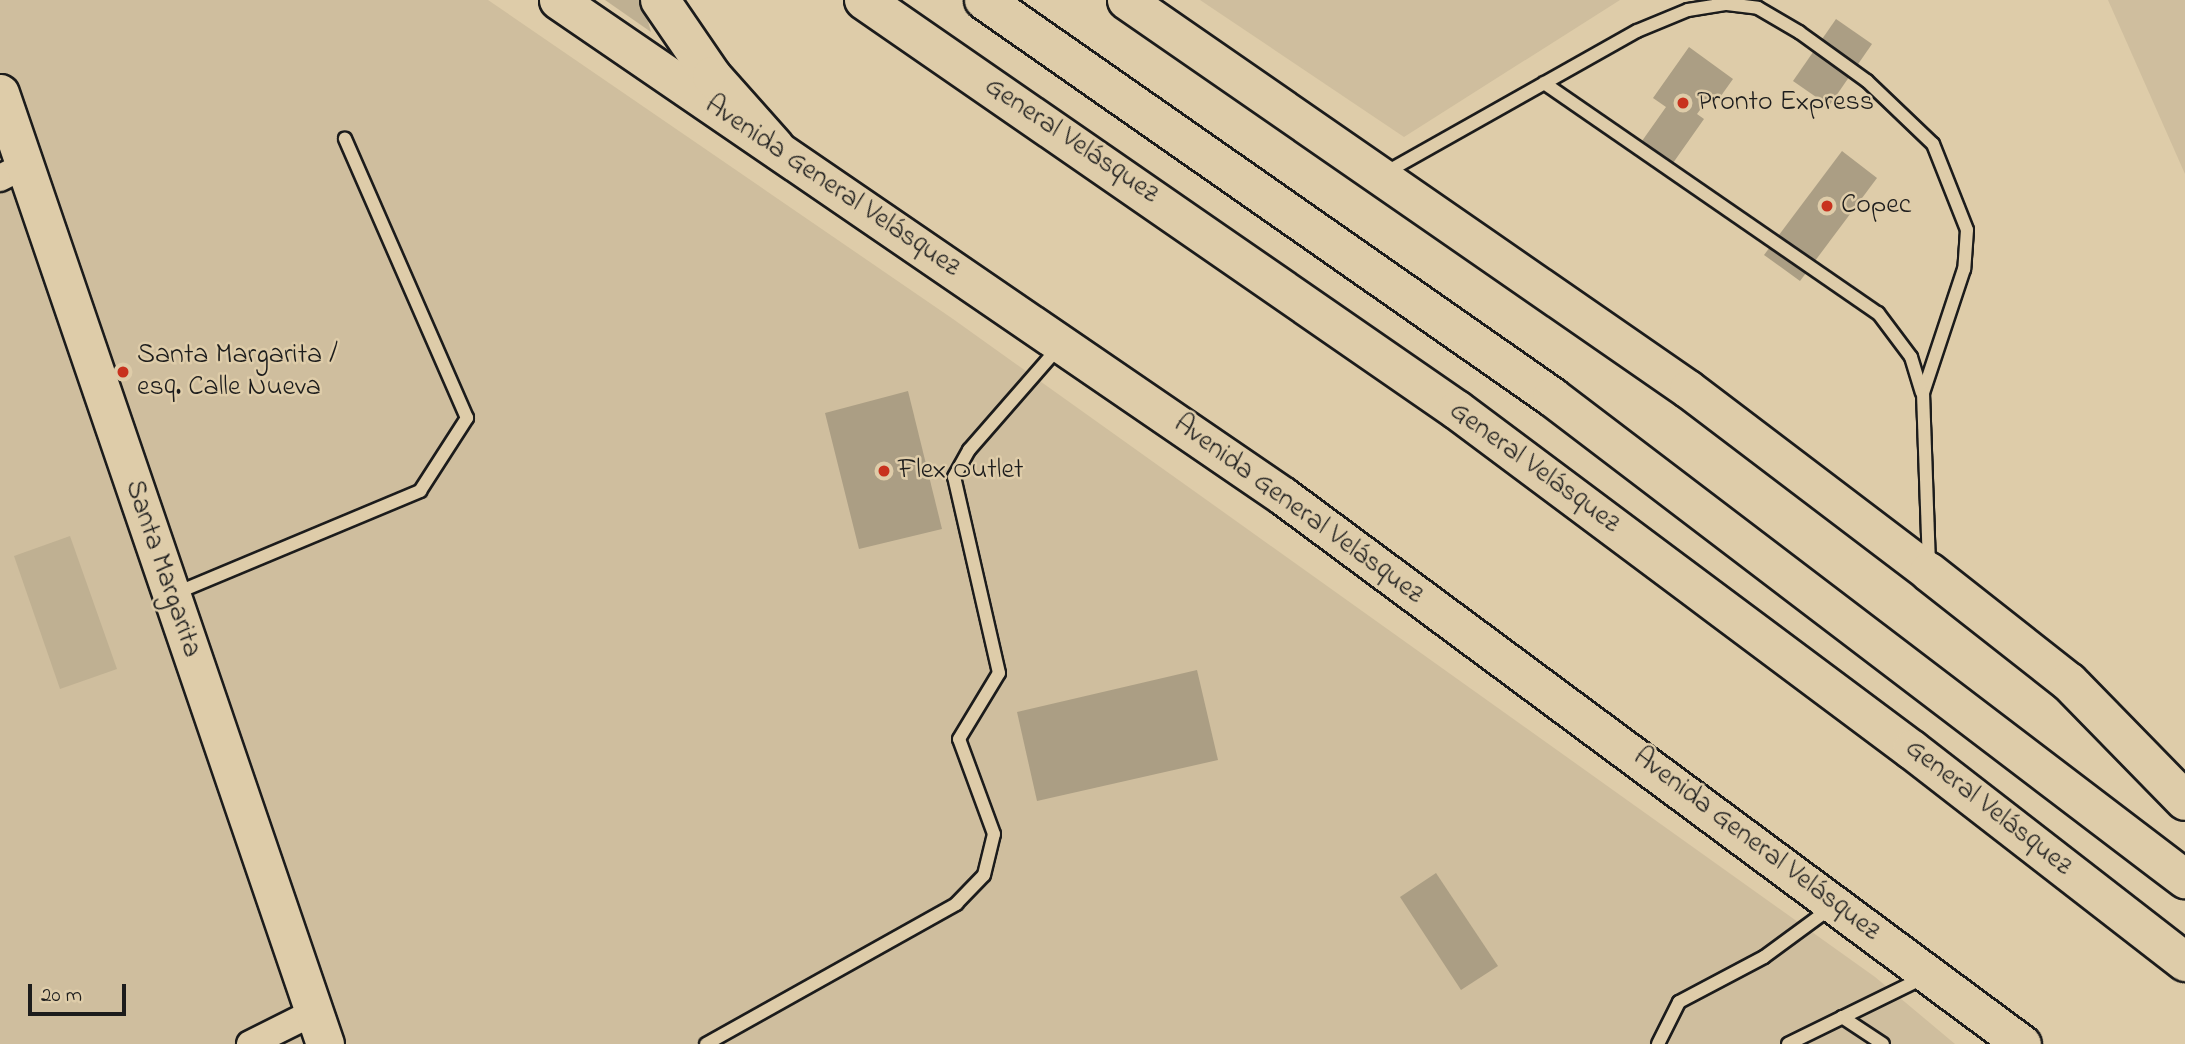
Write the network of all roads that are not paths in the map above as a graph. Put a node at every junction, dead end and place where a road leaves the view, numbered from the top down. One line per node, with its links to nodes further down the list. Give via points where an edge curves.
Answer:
1 (558, 0): 9 (street, Avenida General Velásquez)
2 (660, 0): 9 (highway, via 712,76)
3 (864, 0): 19 (highway, General Velásquez, via 1457,410 1912,750)
4 (984, 0): 17 (highway, via 1638,460)
5 (1126, 0): 11 (street)
6 (1544, 83): 11 (lane); 13 (lane, via 1878,313 1911,356); 13 (lane, via 1637,31 1688,10 1727,4 1758,8 1867,81 1933,144 1967,230 1964,268)
7 (0, 93): 10 (street, Santa Margarita)
8 (345, 139): 15 (lane, via 467,418 419,491)
9 (775, 148): 12 (street, Avenida General Velásquez)
10 (12, 172): 15 (street, Santa Margarita)
11 (1381, 176): 14 (street, via 1688,389)
12 (1061, 344): 18 (street, Avenida General Velásquez, via 1283,496); 24 (lane, via 969,450 954,477 999,673 959,739 994,834 984,875 956,904)
13 (1923, 393): 14 (lane)
14 (1929, 572): 16 (highway, via 2069,682)
15 (171, 595): 22 (street, Santa Margarita)
16 (2185, 801)
17 (2185, 879)
18 (1835, 904): 20 (street, Avenida General Velásquez); 25 (lane, via 1764,957 1679,1002)
19 (2185, 962)
20 (1930, 975): 21 (lane); 28 (street, Avenida General Velásquez)
21 (1842, 1017): 26 (lane); 27 (lane)
22 (319, 1028): 23 (street)
23 (250, 1044)
24 (706, 1044)
25 (1658, 1044)
26 (1788, 1044)
27 (1883, 1044)
28 (2022, 1044)

